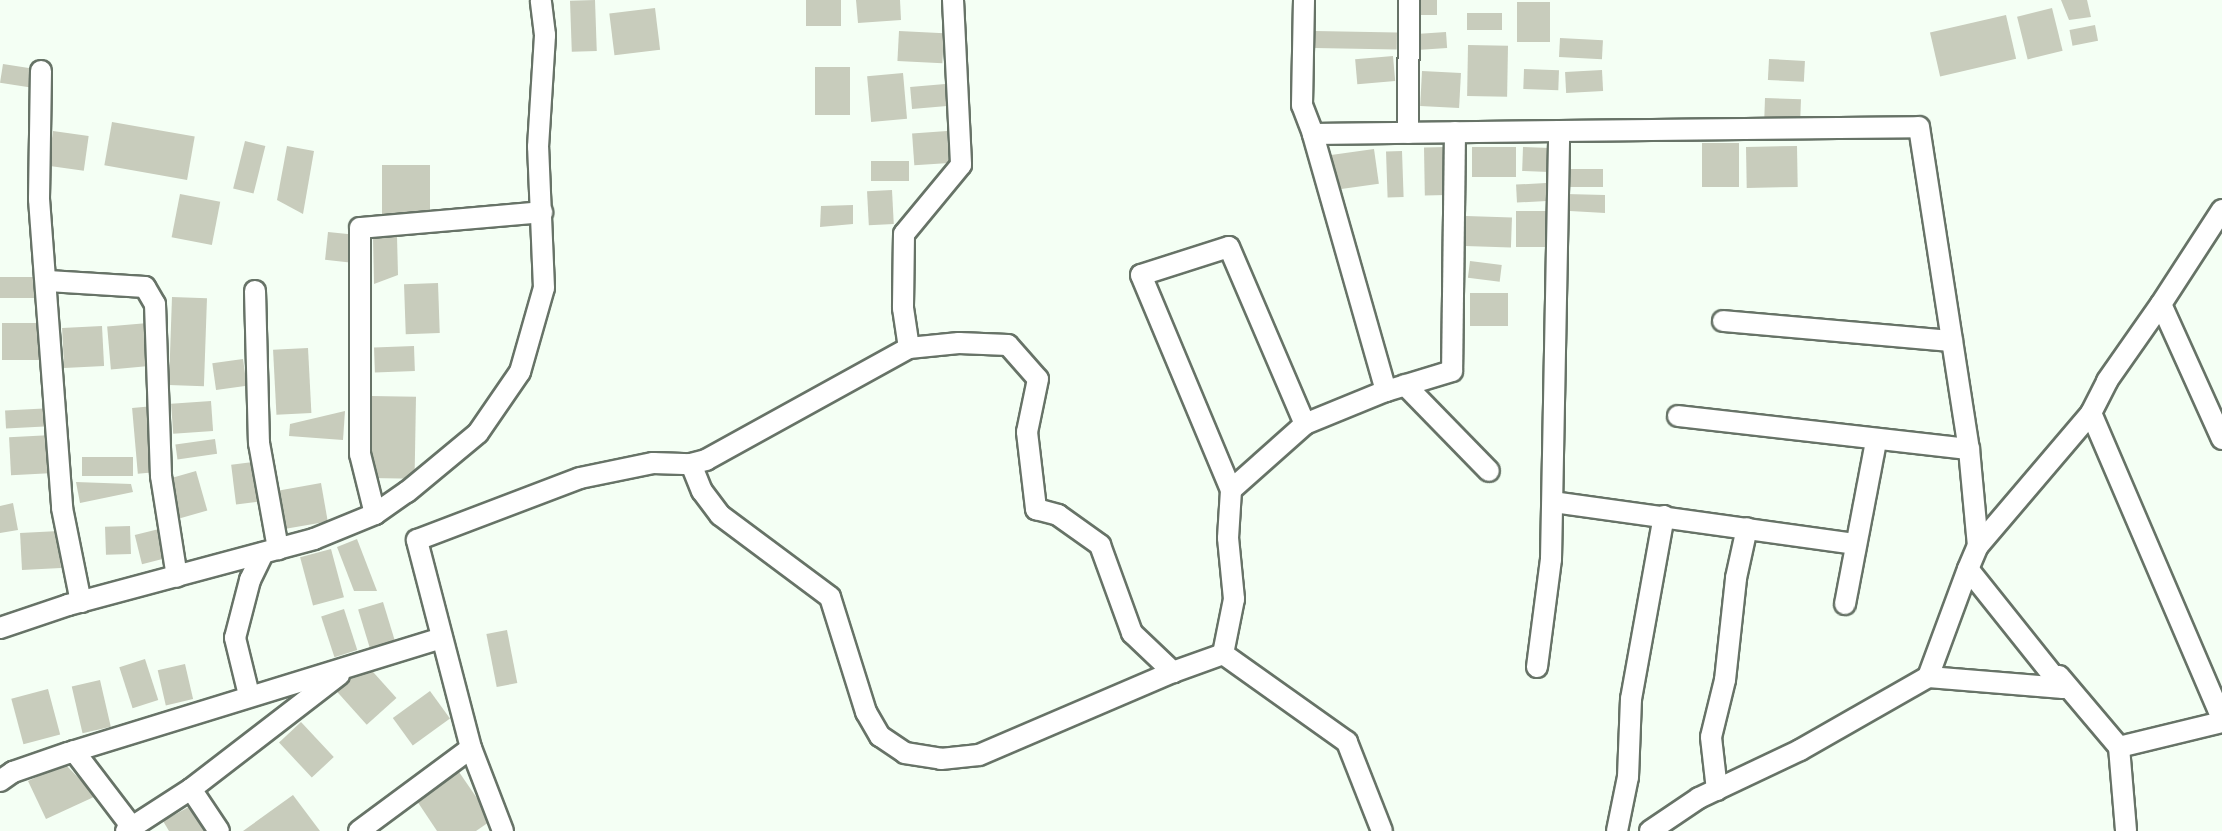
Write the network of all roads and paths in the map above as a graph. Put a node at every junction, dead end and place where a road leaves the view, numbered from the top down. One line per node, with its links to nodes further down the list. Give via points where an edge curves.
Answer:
1 (541, 0): 11 (street)
2 (953, 0): 17 (street, via 961,165 904,234 903,308)
3 (1304, 0): 9 (street, via 1302,105)
4 (1409, 0): 8 (street)
5 (41, 71): 12 (street, via 39,199)
6 (1559, 131): 7 (street); 16 (street, via 1919,127); 28 (street)
7 (1455, 132): 8 (street); 18 (street, via 1452,371)
8 (1408, 133): 9 (street)
9 (1313, 134): 18 (street)
10 (2222, 210): 14 (street)
11 (542, 212): 29 (street, via 544,288 520,372 478,433); 29 (street, via 360,228 360,454)
12 (48, 281): 36 (street, via 145,287 155,304 161,476); 37 (street, via 62,508)
13 (255, 291): 34 (street, via 259,443)
14 (2161, 304): 19 (street); 22 (street)
15 (1723, 321): 16 (street)
16 (1952, 341): 24 (street)
17 (909, 348): 25 (street); 44 (street, via 1008,345 1038,379 1027,432 1036,509 1058,515 1100,545 1132,633)
18 (1396, 388): 21 (street); 26 (street)
19 (2091, 413): 33 (street); 47 (street)
20 (1678, 416): 23 (street)
21 (1305, 424): 27 (street); 27 (street, via 1229,247 1141,275)
22 (2220, 428)
23 (1876, 441): 24 (street); 32 (street)
24 (1969, 449): 33 (street)
25 (691, 464): 40 (street, via 653,463 580,478 417,540); 44 (street, via 720,515 830,597 866,712 880,736 905,753 941,759 979,755)
26 (1489, 471)
27 (1231, 490): 41 (street, via 1228,538 1234,599)
28 (1553, 502): 30 (street); 43 (street)
29 (375, 514): 34 (street)
30 (1664, 516): 31 (street); 60 (street, via 1631,699 1628,777)
31 (1747, 528): 32 (street); 54 (street, via 1725,680 1711,737)
32 (1855, 544): 38 (street)
33 (1978, 546): 35 (street)
34 (271, 551): 36 (street); 46 (street, via 250,580 235,638)
35 (1968, 569): 45 (street); 45 (street, via 2063,688); 49 (street)
36 (177, 577): 37 (street)
37 (81, 602): 39 (street)
38 (1845, 604)
39 (0, 628)
40 (442, 638): 42 (street); 50 (street)
41 (1223, 654): 44 (street); 59 (street, via 1347,742)
42 (350, 667): 46 (street); 48 (street)
43 (1537, 667)
44 (1173, 672)
45 (1928, 677): 54 (street)
46 (256, 694): 48 (street); 51 (street)
47 (2222, 720): 49 (street)
48 (272, 727): 53 (street)
49 (2119, 747): 62 (street)
50 (471, 748): 57 (street); 58 (street)
51 (74, 751): 52 (street); 55 (street)
52 (0, 781)
53 (191, 789): 55 (street); 56 (street)
54 (1717, 790): 61 (street)
55 (129, 829)
56 (219, 831)
57 (359, 831)
58 (503, 831)
59 (1382, 831)
60 (1617, 831)
61 (1650, 831)
62 (2126, 831)

